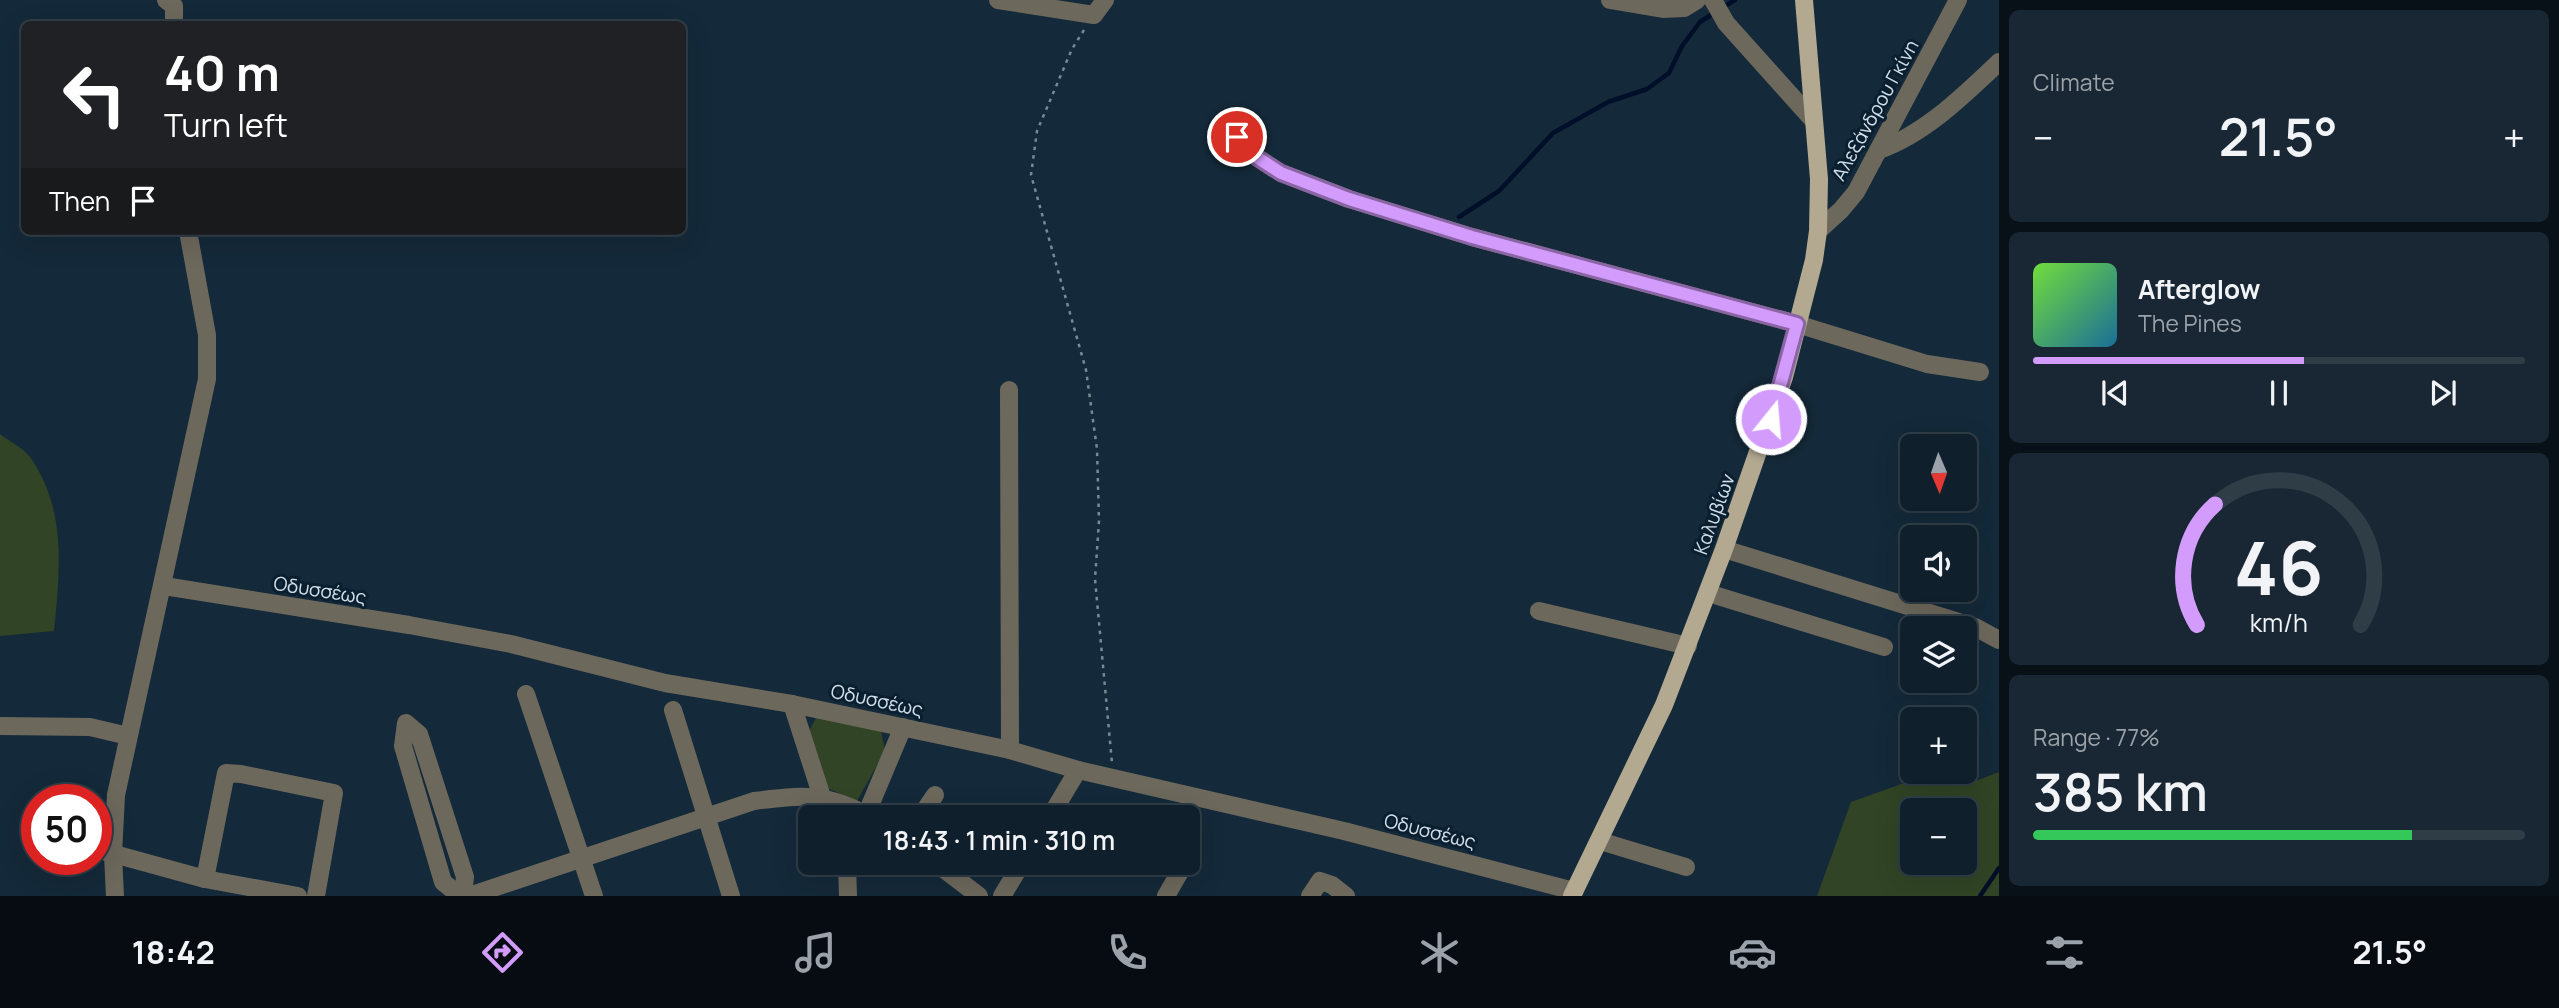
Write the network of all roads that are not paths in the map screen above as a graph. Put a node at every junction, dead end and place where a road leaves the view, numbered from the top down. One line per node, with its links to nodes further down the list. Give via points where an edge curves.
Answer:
1 (998, 0): 2 (street, via 1094,16)
2 (1105, 0)
3 (1610, 0): 6 (street, via 1663,9)
4 (1804, 0): 8 (main road, Καλυβίων)
5 (1958, 0): 10 (street, Αλεξάνδρου Γκίνη)
6 (1708, 1): 8 (street)
7 (1999, 62): 10 (street, via 1941,113 1900,143)
8 (1813, 120): 11 (main road, Καλυβίων)
9 (1231, 124): 13 (street, via 1244,149 1281,173 1349,199 1472,237)
10 (1879, 150): 11 (street, Αλεξάνδρου Γκίνη, via 1856,192)
11 (1818, 231): 13 (main road, Καλυβίων)
12 (189, 235): 17 (street, via 207,335 207,379)
13 (1797, 324): 14 (street, via 1927,363); 16 (main road, Καλυβίων, via 1771,419)
14 (1980, 372)
15 (1009, 390): 29 (street)
16 (1724, 549): 18 (main road, Καλυβίων); 20 (street, via 1975,627)
17 (164, 586): 24 (street, Οδυσσέως, via 511,644 665,683); 28 (street)
18 (1708, 593): 21 (main road, Καλυβίων); 22 (street)
19 (1539, 611): 21 (street)
20 (1999, 640)
21 (1688, 646): 39 (main road, Καλυβίων)
22 (1884, 646)
23 (526, 694): 41 (street)
24 (792, 704): 27 (street, Οδυσσέως); 32 (street)
25 (673, 710): 38 (street)
26 (0, 726): 28 (street, via 90,727)
27 (903, 727): 29 (street, Οδυσσέως); 34 (street)
28 (128, 736): 37 (street)
29 (1010, 750): 30 (street, Οδυσσέως)
30 (1078, 770): 36 (street); 49 (street, Οδυσσέως, via 1371,838)
31 (935, 795): 35 (street)
32 (822, 797): 33 (street); 38 (street, via 754,801)
33 (835, 805)
34 (872, 805)
35 (928, 805)
36 (1057, 805)
37 (112, 816)
38 (705, 817): 41 (street); 56 (street)
39 (1600, 841): 42 (street); 49 (main road, Καλυβίων)
40 (112, 854): 48 (street)
41 (582, 858): 54 (street); 55 (street)
42 (1686, 867)
43 (110, 875): 50 (street)
44 (847, 875): 57 (street)
45 (952, 875): 58 (street)
46 (1015, 875): 59 (street)
47 (1178, 875): 60 (street)
48 (205, 879): 51 (street); 52 (street, via 221,786 226,773 241,774 334,793)
49 (1573, 894)
50 (115, 896)
51 (298, 896)
52 (316, 896)
53 (462, 896): 53 (street, via 443,882 403,746 406,723 419,734 465,877)
54 (469, 896)
55 (594, 896)
56 (731, 896)
57 (848, 896)
58 (979, 896)
59 (1002, 896)
60 (1166, 896)
61 (1310, 896): 62 (street, via 1320,881)
62 (1346, 896)

